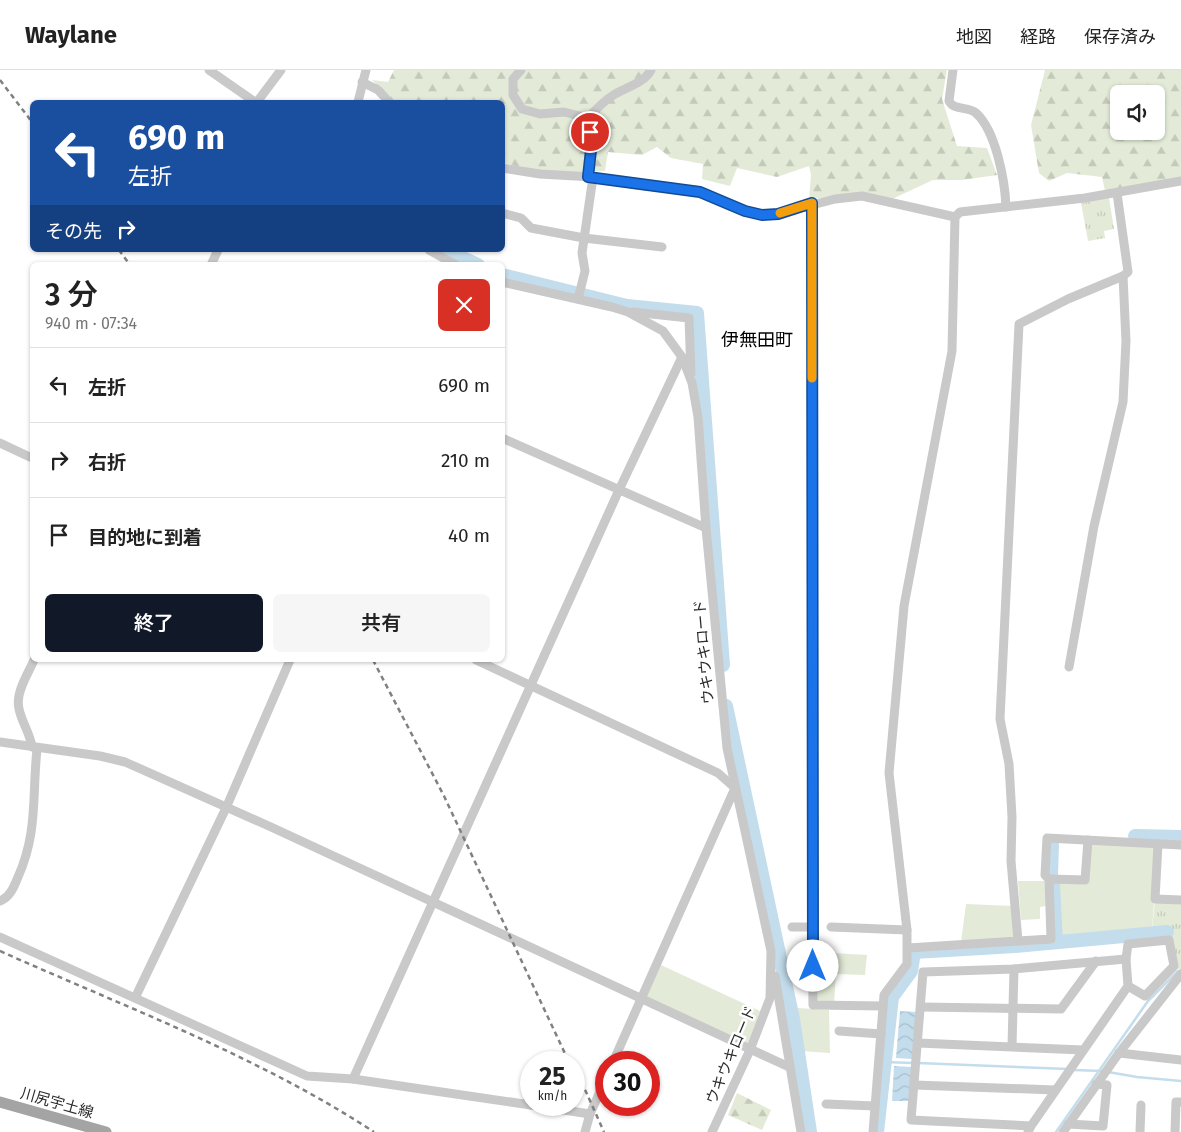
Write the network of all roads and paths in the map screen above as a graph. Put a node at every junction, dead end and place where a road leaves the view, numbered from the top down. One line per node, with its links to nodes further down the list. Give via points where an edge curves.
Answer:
1 (209, 70): 8 (street)
2 (281, 70): 9 (street)
3 (366, 70): 7 (street)
4 (521, 70): 12 (street, via 513,79 513,95 522,108 540,114 564,112)
5 (651, 70): 12 (street, via 633,85 614,94)
6 (953, 70): 18 (street, via 949,101 957,108 974,111 985,122 1005,184)
7 (362, 82): 10 (street); 11 (street, via 378,90)
8 (253, 100)
9 (258, 100)
10 (358, 100)
11 (387, 100)
12 (588, 118): 14 (street)
13 (505, 168): 14 (street)
14 (590, 177): 17 (street, via 700,192 762,215 778,214); 21 (street)
15 (1181, 181): 16 (street)
16 (1117, 193): 18 (street); 25 (street, via 1128,272)
17 (812, 203): 20 (street, via 862,196); 53 (street)
18 (1006, 207): 20 (street, via 960,212)
19 (505, 214): 21 (street, via 521,218 531,228)
20 (955, 217): 55 (street, via 952,352 904,606 889,766)
21 (584, 238): 22 (street); 27 (street, via 585,270)
22 (662, 247)
23 (433, 252): 24 (street)
24 (451, 262)
25 (1122, 276): 39 (street, via 1126,341 1123,402 1094,526); 57 (street, via 1068,298 1019,324 1000,719 1009,764 1011,861)
26 (505, 283): 27 (street, ウキウキロード)
27 (578, 299): 28 (street, ウキウキロード)
28 (628, 312): 29 (street, ウキウキロード, via 663,331); 30 (street, via 689,318)
29 (682, 356): 30 (street, ウキウキロード); 34 (street)
30 (692, 383): 35 (street, ウキウキロード, via 698,417)
31 (505, 439): 34 (street)
32 (0, 443): 33 (street)
33 (30, 457)
34 (619, 490): 35 (street); 40 (street)
35 (706, 528): 43 (street, ウキウキロード, via 726,748)
36 (33, 662): 42 (street, via 18,701)
37 (289, 662): 44 (street)
38 (480, 662): 40 (street)
39 (1069, 667)
40 (531, 685): 43 (street, via 718,773); 51 (street)
41 (0, 742): 42 (street)
42 (34, 748): 44 (street, via 125,762); 50 (street, via 31,841 14,887 6,899)
43 (735, 788): 59 (street, ウキウキロード); 66 (street)
44 (226, 808): 51 (street); 65 (street)
45 (1088, 840): 46 (street); 48 (street, via 1085,880); 48 (street, via 1047,838 1045,875)
46 (1158, 844): 47 (street); 49 (street, via 1155,899)
47 (1181, 845)
48 (1049, 879): 57 (street, via 1051,939)
49 (1181, 900)
50 (0, 901)
51 (432, 903): 66 (street); 80 (street)
52 (792, 927): 53 (street)
53 (812, 927): 67 (street, via 813,1005)
54 (831, 927): 55 (street)
55 (907, 930): 58 (street)
56 (0, 937): 65 (street)
57 (1018, 941): 58 (street)
58 (908, 948): 67 (street, via 908,964 884,995)
59 (771, 951): 74 (street, ウキウキロード, via 770,998); 79 (street)
60 (1126, 959): 61 (street); 64 (street); 64 (street, via 1128,944 1169,940 1174,966 1145,996)
61 (1096, 961): 62 (street); 69 (street, via 1061,1009)
62 (1014, 969): 68 (street, via 923,972); 69 (street)
63 (1181, 974): 77 (street)
64 (1128, 986): 75 (street)
65 (135, 998): 80 (street, via 307,1076)
66 (643, 998): 74 (street); 76 (street)
67 (883, 1006): 71 (street)
68 (922, 1007): 69 (street); 72 (street)
69 (1012, 1008): 73 (street)
70 (839, 1032): 71 (street)
71 (881, 1034): 89 (street)
72 (918, 1043): 73 (street); 82 (street)
73 (1012, 1046): 75 (street)
74 (750, 1050): 79 (street); 99 (street, ウキウキロード)
75 (1083, 1050): 83 (street)
76 (618, 1051)
77 (1119, 1053): 78 (street); 81 (street)
78 (1181, 1060)
79 (789, 1067): 100 (street)
80 (353, 1079): 86 (street)
81 (1096, 1084): 93 (street); 93 (street, via 1107,1085 1103,1126)
82 (914, 1085): 83 (street); 94 (street, via 911,1120)
83 (1055, 1090): 96 (street)
84 (0, 1102): 97 (main road, 川尻宇土線)
85 (1181, 1102): 104 (street, via 1176,1102)
86 (520, 1103)
87 (595, 1103): 92 (street)
88 (826, 1104): 89 (street)
89 (875, 1106): 101 (street)
90 (1141, 1106): 103 (street)
91 (585, 1113): 92 (street)
92 (590, 1114): 98 (street)
93 (1068, 1124): 102 (street)
94 (971, 1128): 95 (street)
95 (1015, 1129): 96 (street)
96 (1030, 1129)
97 (106, 1132)
98 (585, 1132)
99 (712, 1132)
100 (801, 1132)
101 (873, 1132)
102 (1062, 1132)
103 (1140, 1132)
104 (1175, 1132)

